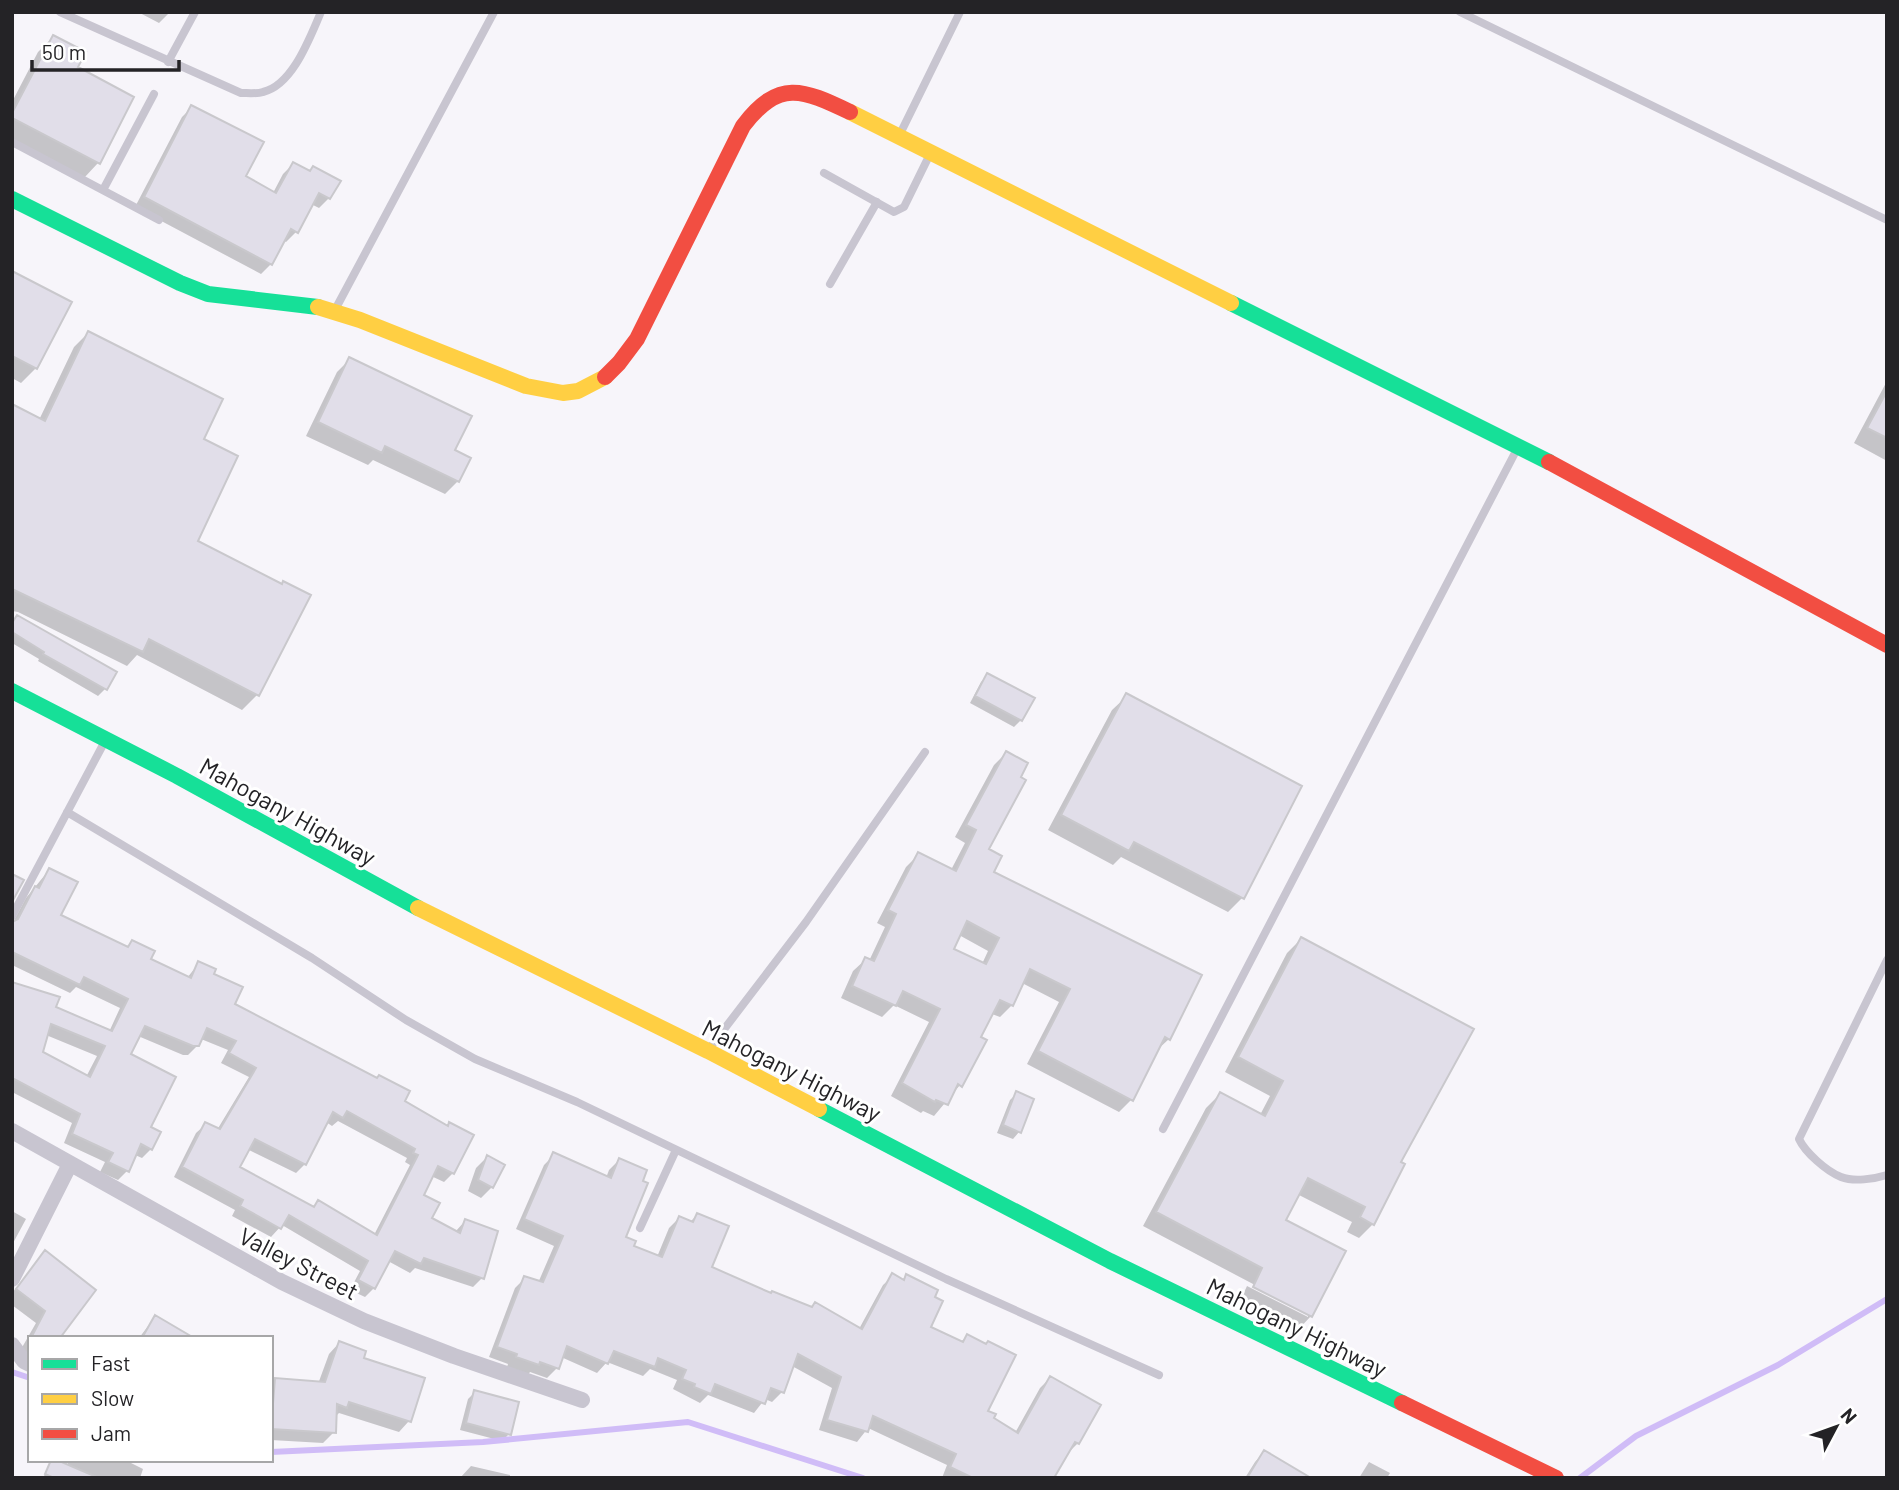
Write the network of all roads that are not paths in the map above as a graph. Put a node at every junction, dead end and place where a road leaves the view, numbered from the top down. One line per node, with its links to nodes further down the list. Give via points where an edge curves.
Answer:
1 (61, 12): 7 (lane)
2 (195, 12): 7 (lane)
3 (321, 12): 7 (lane, via 302,55 282,80 265,92 241,93)
4 (494, 12): 19 (lane)
5 (960, 12): 9 (lane)
6 (1460, 12): 17 (lane)
7 (168, 62)
8 (154, 94): 13 (lane)
9 (899, 137): 11 (street); 19 (street, via 801,92 772,95 757,106 637,339 620,365 599,382 576,391 521,386)
10 (12, 142): 13 (lane)
11 (931, 153): 15 (lane, via 904,207 894,212); 20 (street)
12 (824, 173): 15 (lane)
13 (103, 190): 16 (lane)
14 (12, 198): 19 (street, via 208,294)
15 (877, 202): 18 (lane)
16 (159, 220)
17 (1887, 220)
18 (830, 285)
19 (335, 311)
20 (1518, 446): 21 (street); 29 (lane)
21 (1887, 645)
22 (12, 691): 23 (street, Mahogany Highway)
23 (106, 738): 25 (lane); 28 (street, Mahogany Highway, via 440,920)
24 (925, 752): 28 (lane, via 806,922)
25 (67, 812): 26 (lane); 31 (lane, via 464,1053)
26 (12, 916)
27 (1887, 960): 33 (lane, via 1799,1139 1804,1151 1841,1177)
28 (708, 1051): 40 (street, Mahogany Highway, via 1110,1261)
29 (1163, 1129)
30 (12, 1131): 32 (street, Valley Street)
31 (676, 1150): 34 (lane); 38 (lane)
32 (70, 1164): 35 (street); 39 (street, Valley Street, via 282,1282 364,1321)
33 (1887, 1175)
34 (640, 1228)
35 (12, 1279)
36 (12, 1345): 37 (street)
37 (28, 1363)
38 (1159, 1375)
39 (582, 1400)
40 (1556, 1478)

